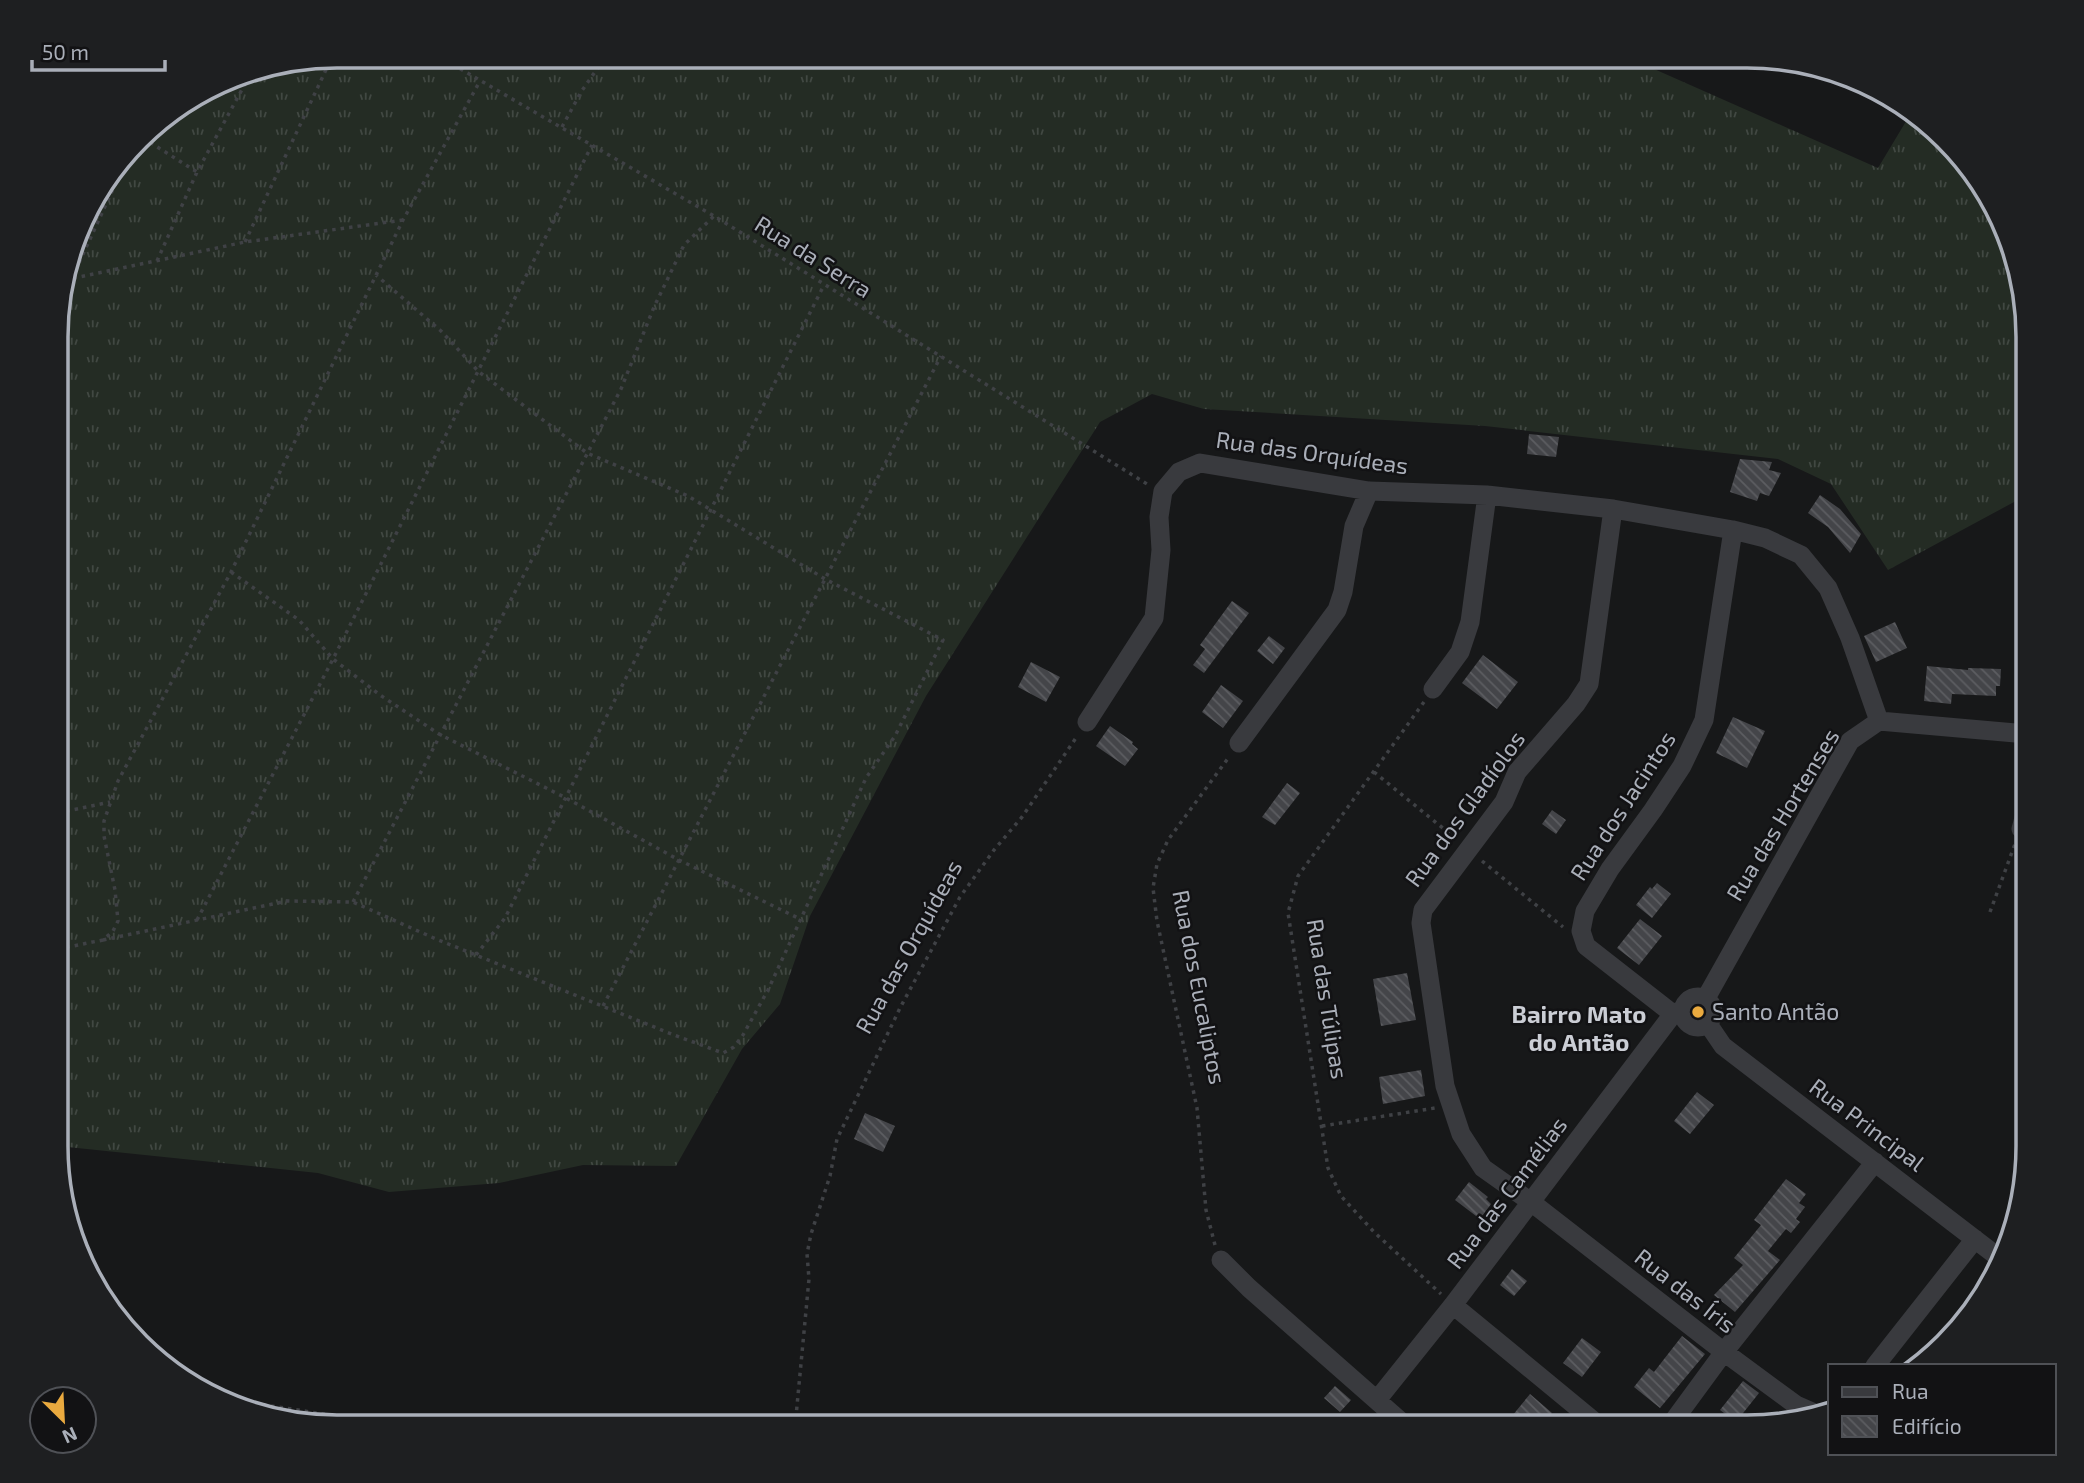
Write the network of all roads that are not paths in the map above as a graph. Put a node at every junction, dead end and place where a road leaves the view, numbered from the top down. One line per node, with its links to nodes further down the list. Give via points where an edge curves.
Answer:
1 (1369, 491): 2 (street, Rua das Orquídeas); 7 (street, Rua das Orquídeas, via 1200,463 1179,472 1163,491 1154,618); 9 (street, via 1354,526 1336,610)
2 (1487, 495): 3 (street, Rua das Orquídeas); 5 (street, via 1470,622 1460,652)
3 (1613, 509): 4 (street, Rua das Orquídeas); 14 (street, Rua dos Gladíolos, via 1589,684 1517,772 1504,802 1423,910 1421,923 1445,1086 1461,1134 1483,1168)
4 (1733, 530): 6 (street, Rua das Orquídeas, via 1765,538 1801,555 1828,588); 11 (street, Rua dos Jacintos, via 1703,720 1682,766 1585,911 1581,931 1586,946)
5 (1433, 689)
6 (1879, 721): 8 (street); 10 (street, Rua das Hortenses, via 1850,741)
7 (1087, 722)
8 (2016, 733)
9 (1238, 743)
10 (1706, 998): 11 (street, via 1696,996); 12 (street, via 1713,1005 1714,1016)
11 (1678, 1012): 12 (street, via 1690,1026); 14 (street, Rua das Camélias)
12 (1708, 1024): 13 (street, Rua Principal, via 1723,1046)
13 (1875, 1162): 15 (street, Rua Principal); 19 (street)
14 (1531, 1202): 18 (street, Rua das Camélias); 19 (street, Rua das Íris)
15 (1975, 1239): 16 (street, Rua Principal); 20 (street)
16 (1993, 1253)
17 (1221, 1260): 21 (street)
18 (1453, 1305): 21 (street, Rua das Camélias); 24 (street)
19 (1724, 1352): 22 (street, Rua das Íris); 25 (street)
20 (1877, 1364)
21 (1377, 1400): 23 (street)
22 (1804, 1409)
23 (1394, 1415)
24 (1586, 1415)
25 (1678, 1415)

